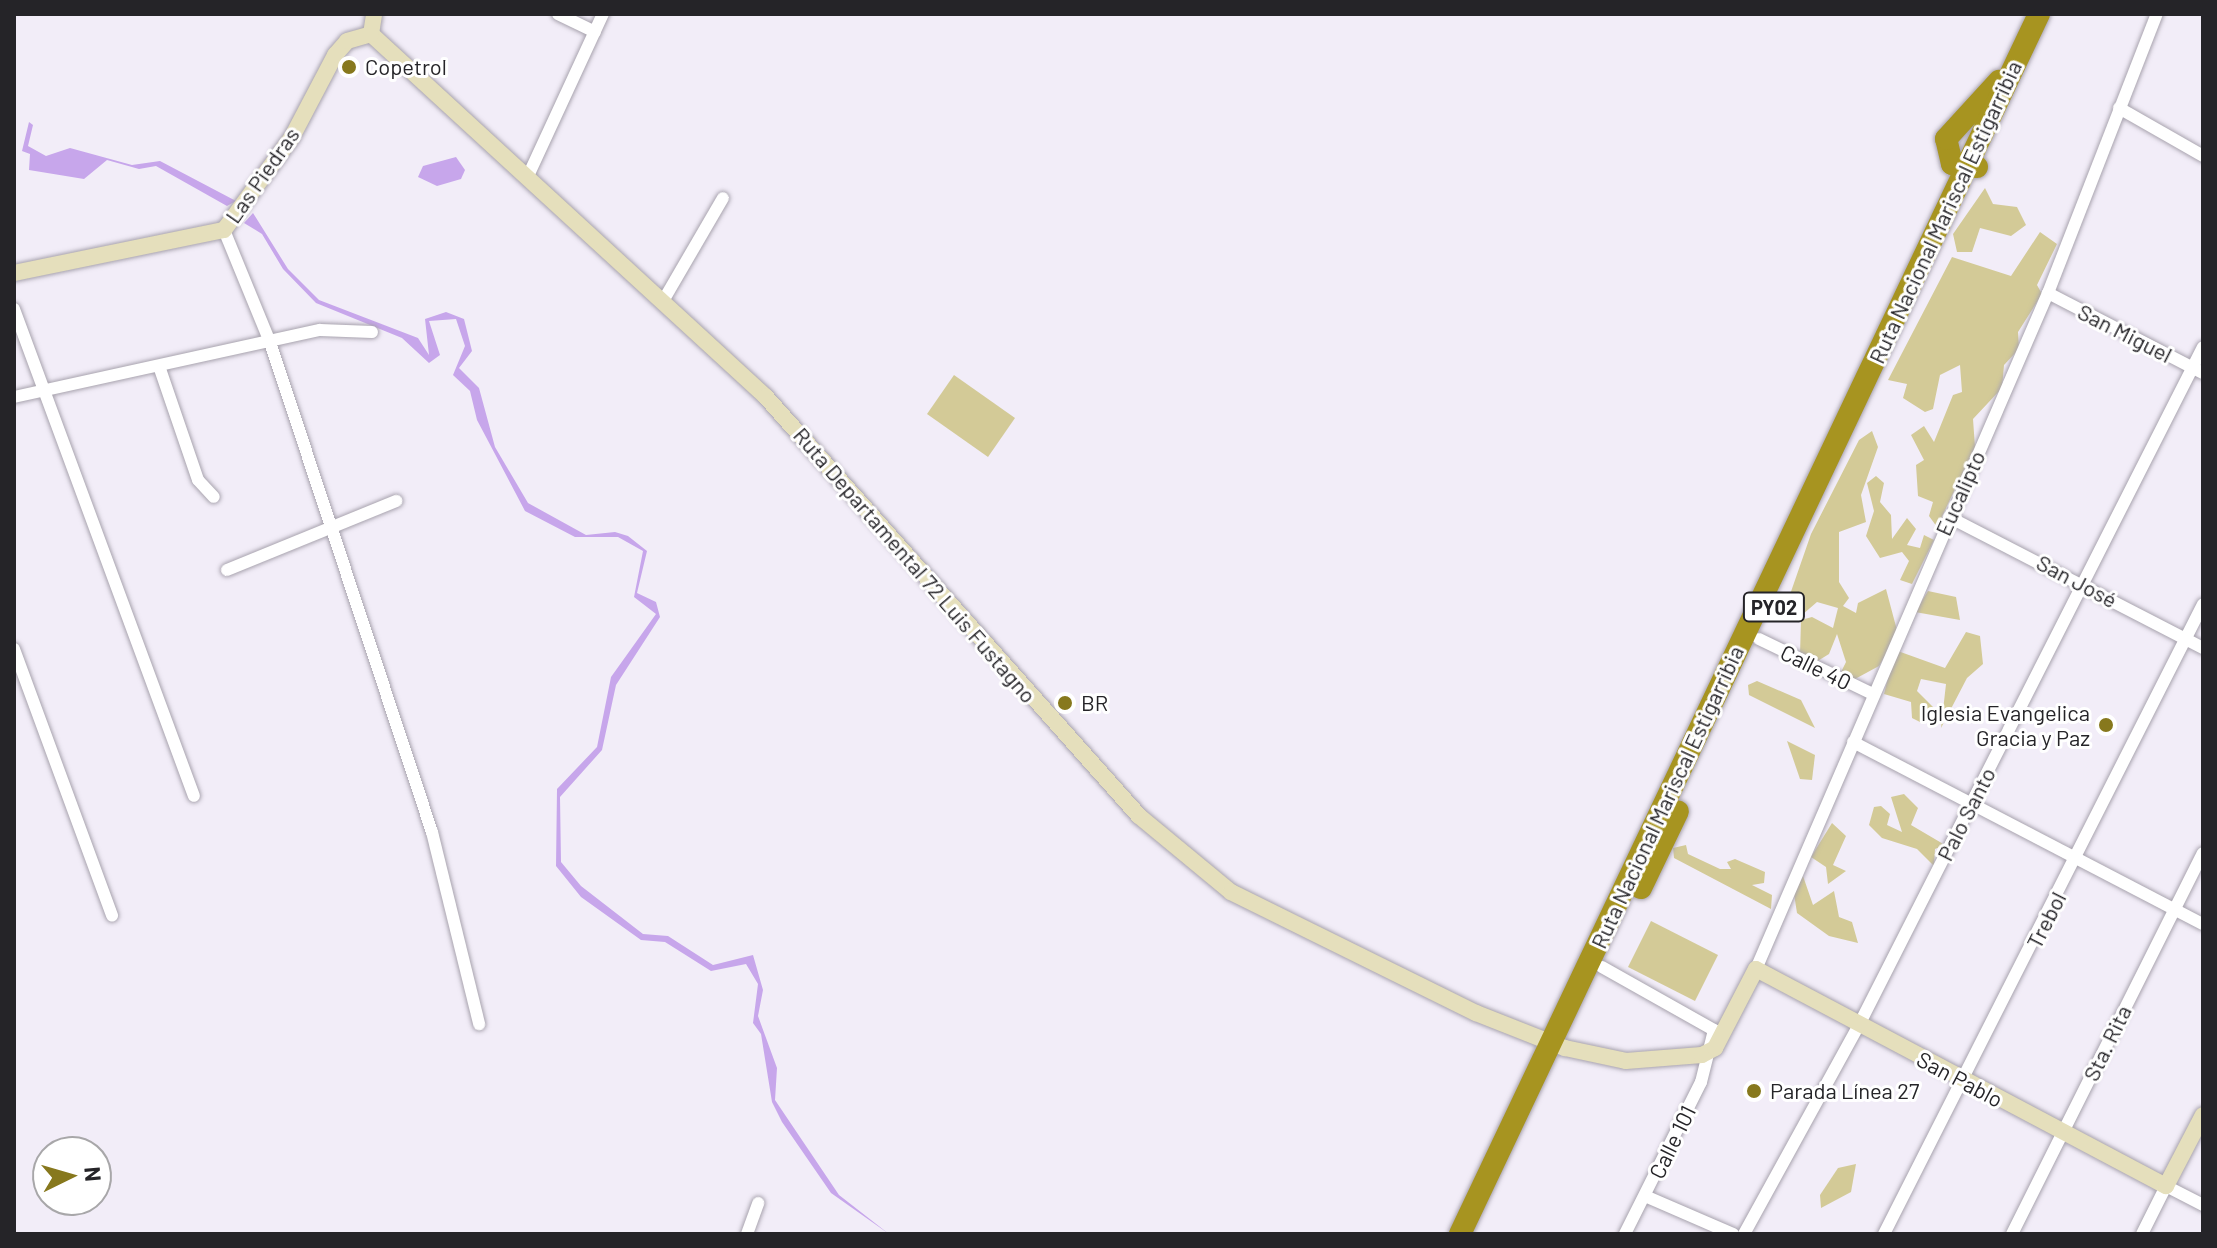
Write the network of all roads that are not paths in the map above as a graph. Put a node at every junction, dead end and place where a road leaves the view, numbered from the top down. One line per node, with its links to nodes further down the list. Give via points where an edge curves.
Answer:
1 (374, 14): 8 (main road)
2 (558, 14): 7 (street)
3 (603, 14): 7 (street)
4 (2038, 14): 11 (highway, Ruta Nacional Mariscal Estigarribia / PY02); 11 (highway, via 1993,90 1946,139 1946,157)
5 (2054, 14): 11 (highway, Ruta Nacional Mariscal Estigarribia / PY02)
6 (2157, 14): 9 (street, Eucalipto)
7 (595, 32): 12 (street)
8 (371, 34): 12 (main road, Ruta Departamental 72 Luis Fustagno); 14 (main road, Las Piedras, via 347,41 335,55)
9 (2119, 108): 10 (street); 16 (street, Eucalipto)
10 (2203, 156)
11 (1974, 167): 34 (highway, Ruta Nacional Mariscal Estigarribia / PY02); 50 (highway, Ruta Nacional Mariscal Estigarribia / PY02)
12 (528, 176): 17 (main road, Ruta Departamental 72 Luis Fustagno)
13 (723, 198): 17 (street)
14 (229, 225): 15 (main road, Las Piedras); 20 (street)
15 (14, 273)
16 (2048, 293): 23 (street, San Miguel); 28 (street, Eucalipto)
17 (663, 301): 50 (main road, Ruta Departamental 72 Luis Fustagno, via 766,397 1139,816 1199,869 1328,944)
18 (14, 309): 24 (street)
19 (372, 332): 20 (street, via 320,330)
20 (270, 342): 22 (street); 29 (street)
21 (2203, 347): 23 (street, Palo Santo)
22 (159, 366): 24 (street); 26 (street, via 198,480)
23 (2198, 370): 31 (street, Palo Santo)
24 (41, 392): 25 (street); 39 (street)
25 (14, 397)
26 (214, 497)
27 (396, 501): 29 (street)
28 (1949, 517): 31 (street, San José); 37 (street, Eucalipto)
29 (330, 525): 30 (street); 48 (street, via 432,832)
30 (227, 570)
31 (2082, 581): 33 (street, San José); 40 (street, Palo Santo)
32 (2203, 604): 33 (street, Trebol)
33 (2185, 638): 35 (street, San José); 42 (street, Trebol)
34 (1759, 639): 37 (street, Calle 40); 46 (highway, Ruta Nacional Mariscal Estigarribia / PY02)
35 (2203, 648)
36 (14, 649): 44 (street)
37 (1873, 694): 38 (street, Eucalipto)
38 (1853, 742): 40 (street); 47 (street, Eucalipto)
39 (194, 796)
40 (1971, 804): 42 (street); 49 (street, Palo Santo)
41 (2203, 853): 43 (street, Sta. Rita)
42 (2076, 861): 43 (street); 52 (street, Trebol)
43 (2173, 909): 45 (street); 54 (street, Sta. Rita)
44 (112, 916)
45 (2203, 924)
46 (1602, 967): 50 (highway, Ruta Nacional Mariscal Estigarribia / PY02); 51 (street, via 1709,1023)
47 (1756, 969): 49 (main road, San Pablo); 51 (main road)
48 (479, 1024)
49 (1859, 1025): 52 (main road, San Pablo); 64 (street, Palo Santo)
50 (1558, 1046): 51 (main road, Ruta Departamental 72 Luis Fustagno, via 1626,1061 1691,1058); 60 (highway, Ruta Nacional Mariscal Estigarribia / PY02); 61 (highway, Ruta Nacional Mariscal Estigarribia / PY02)
51 (1715, 1048): 56 (street, Calle 101)
52 (1962, 1081): 54 (main road, San Pablo); 65 (street, Trebol)
53 (2203, 1115): 55 (main road)
54 (2063, 1135): 55 (main road, San Pablo); 66 (street, Sta. Rita)
55 (2166, 1186): 58 (street); 67 (street)
56 (1645, 1196): 62 (street, Calle 101); 63 (street)
57 (758, 1203): 59 (street)
58 (2203, 1205)
59 (747, 1234)
60 (1460, 1234)
61 (1476, 1234)
62 (1625, 1234)
63 (1733, 1234)
64 (1744, 1234)
65 (1884, 1234)
66 (2012, 1234)
67 (2142, 1234)

